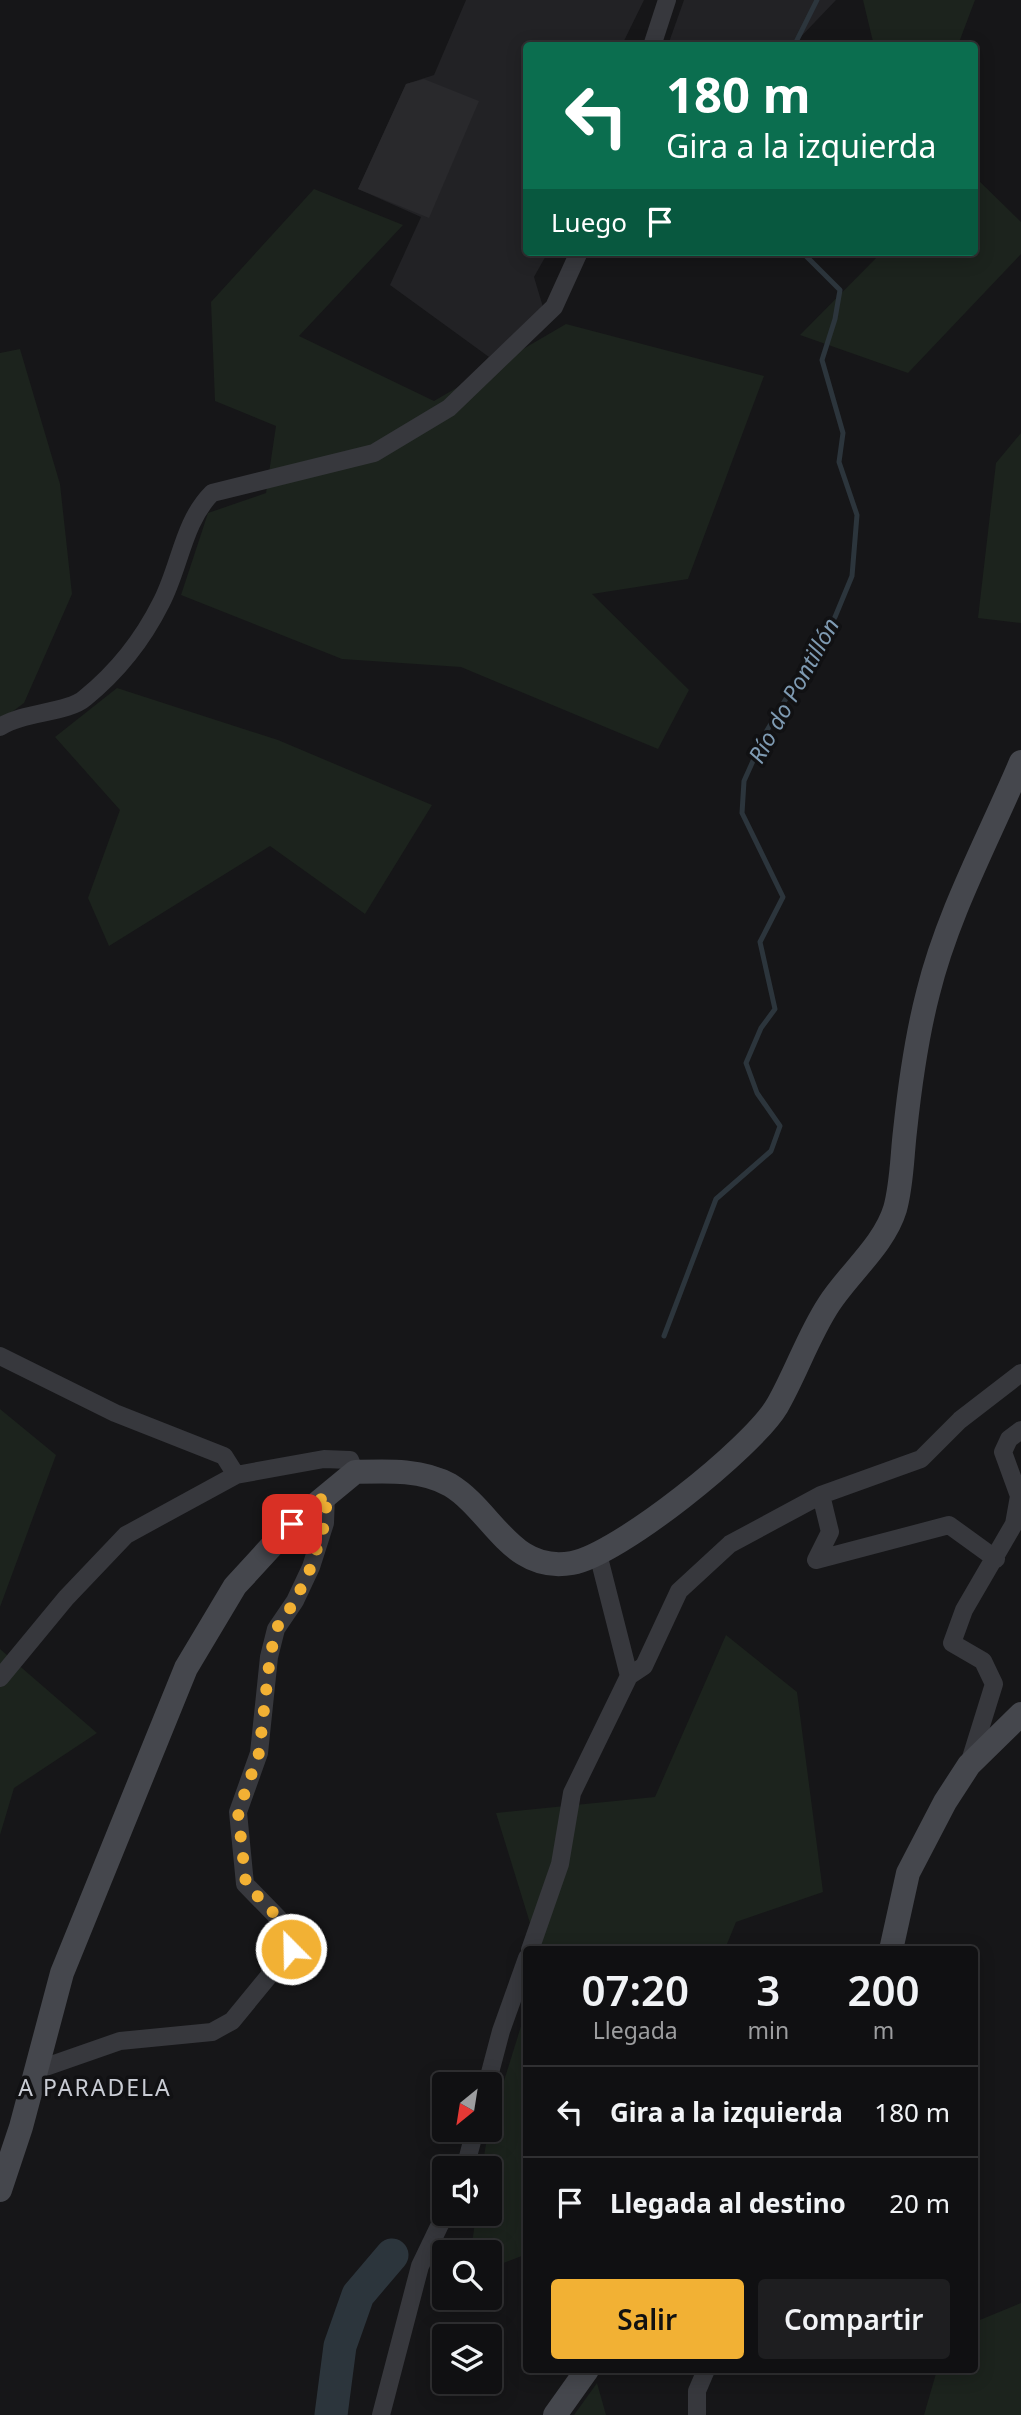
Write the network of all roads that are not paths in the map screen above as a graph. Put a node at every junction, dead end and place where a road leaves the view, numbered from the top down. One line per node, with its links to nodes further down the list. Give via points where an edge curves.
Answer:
1 (667, 0): 2 (street)
2 (653, 42)
3 (577, 256): 4 (street, via 554,307 449,408 374,453 212,493 198,507 162,603 126,660 82,701)
4 (0, 727)
5 (1021, 762): 13 (street, via 951,919 928,990 914,1056 894,1211 878,1240 830,1302 776,1407 754,1438 690,1492)
6 (0, 1356): 10 (street, via 115,1413 224,1456)
7 (1021, 1373): 12 (street, via 960,1420 921,1459)
8 (1021, 1430): 14 (street, via 1009,1439 1003,1452 1019,1496 1014,1524)
9 (355, 1472): 10 (street, via 350,1460 324,1459); 11 (street); 13 (street, via 413,1473 449,1484 475,1504 519,1554 541,1563 571,1563)
10 (236, 1475): 16 (street, via 126,1535)
11 (327, 1494): 22 (street, via 292,1524 235,1586 186,1668 62,1973); 22 (street, via 325,1523 311,1567 276,1629 259,1753 238,1812 246,1884 287,1927 291,1949 232,2021 212,2032 120,2041)
12 (821, 1495): 14 (street, via 830,1532 816,1560 949,1525); 15 (street, via 730,1544 679,1591 645,1665)
13 (598, 1553): 15 (street)
14 (996, 1559): 18 (street, via 964,1610 953,1643 983,1661 994,1684)
15 (629, 1676): 19 (street, via 572,1793 560,1864)
16 (0, 1678)
17 (1021, 1714): 18 (street)
18 (969, 1765): 20 (street, via 908,1873)
19 (531, 1946)
20 (892, 1946)
21 (523, 1969): 23 (street)
22 (34, 2070): 24 (street)
23 (490, 2072)
24 (0, 2190)
25 (438, 2226): 28 (street, via 420,2266)
26 (585, 2373): 29 (street)
27 (705, 2373): 30 (street, via 697,2391)
28 (382, 2415)
29 (555, 2415)
30 (697, 2415)

